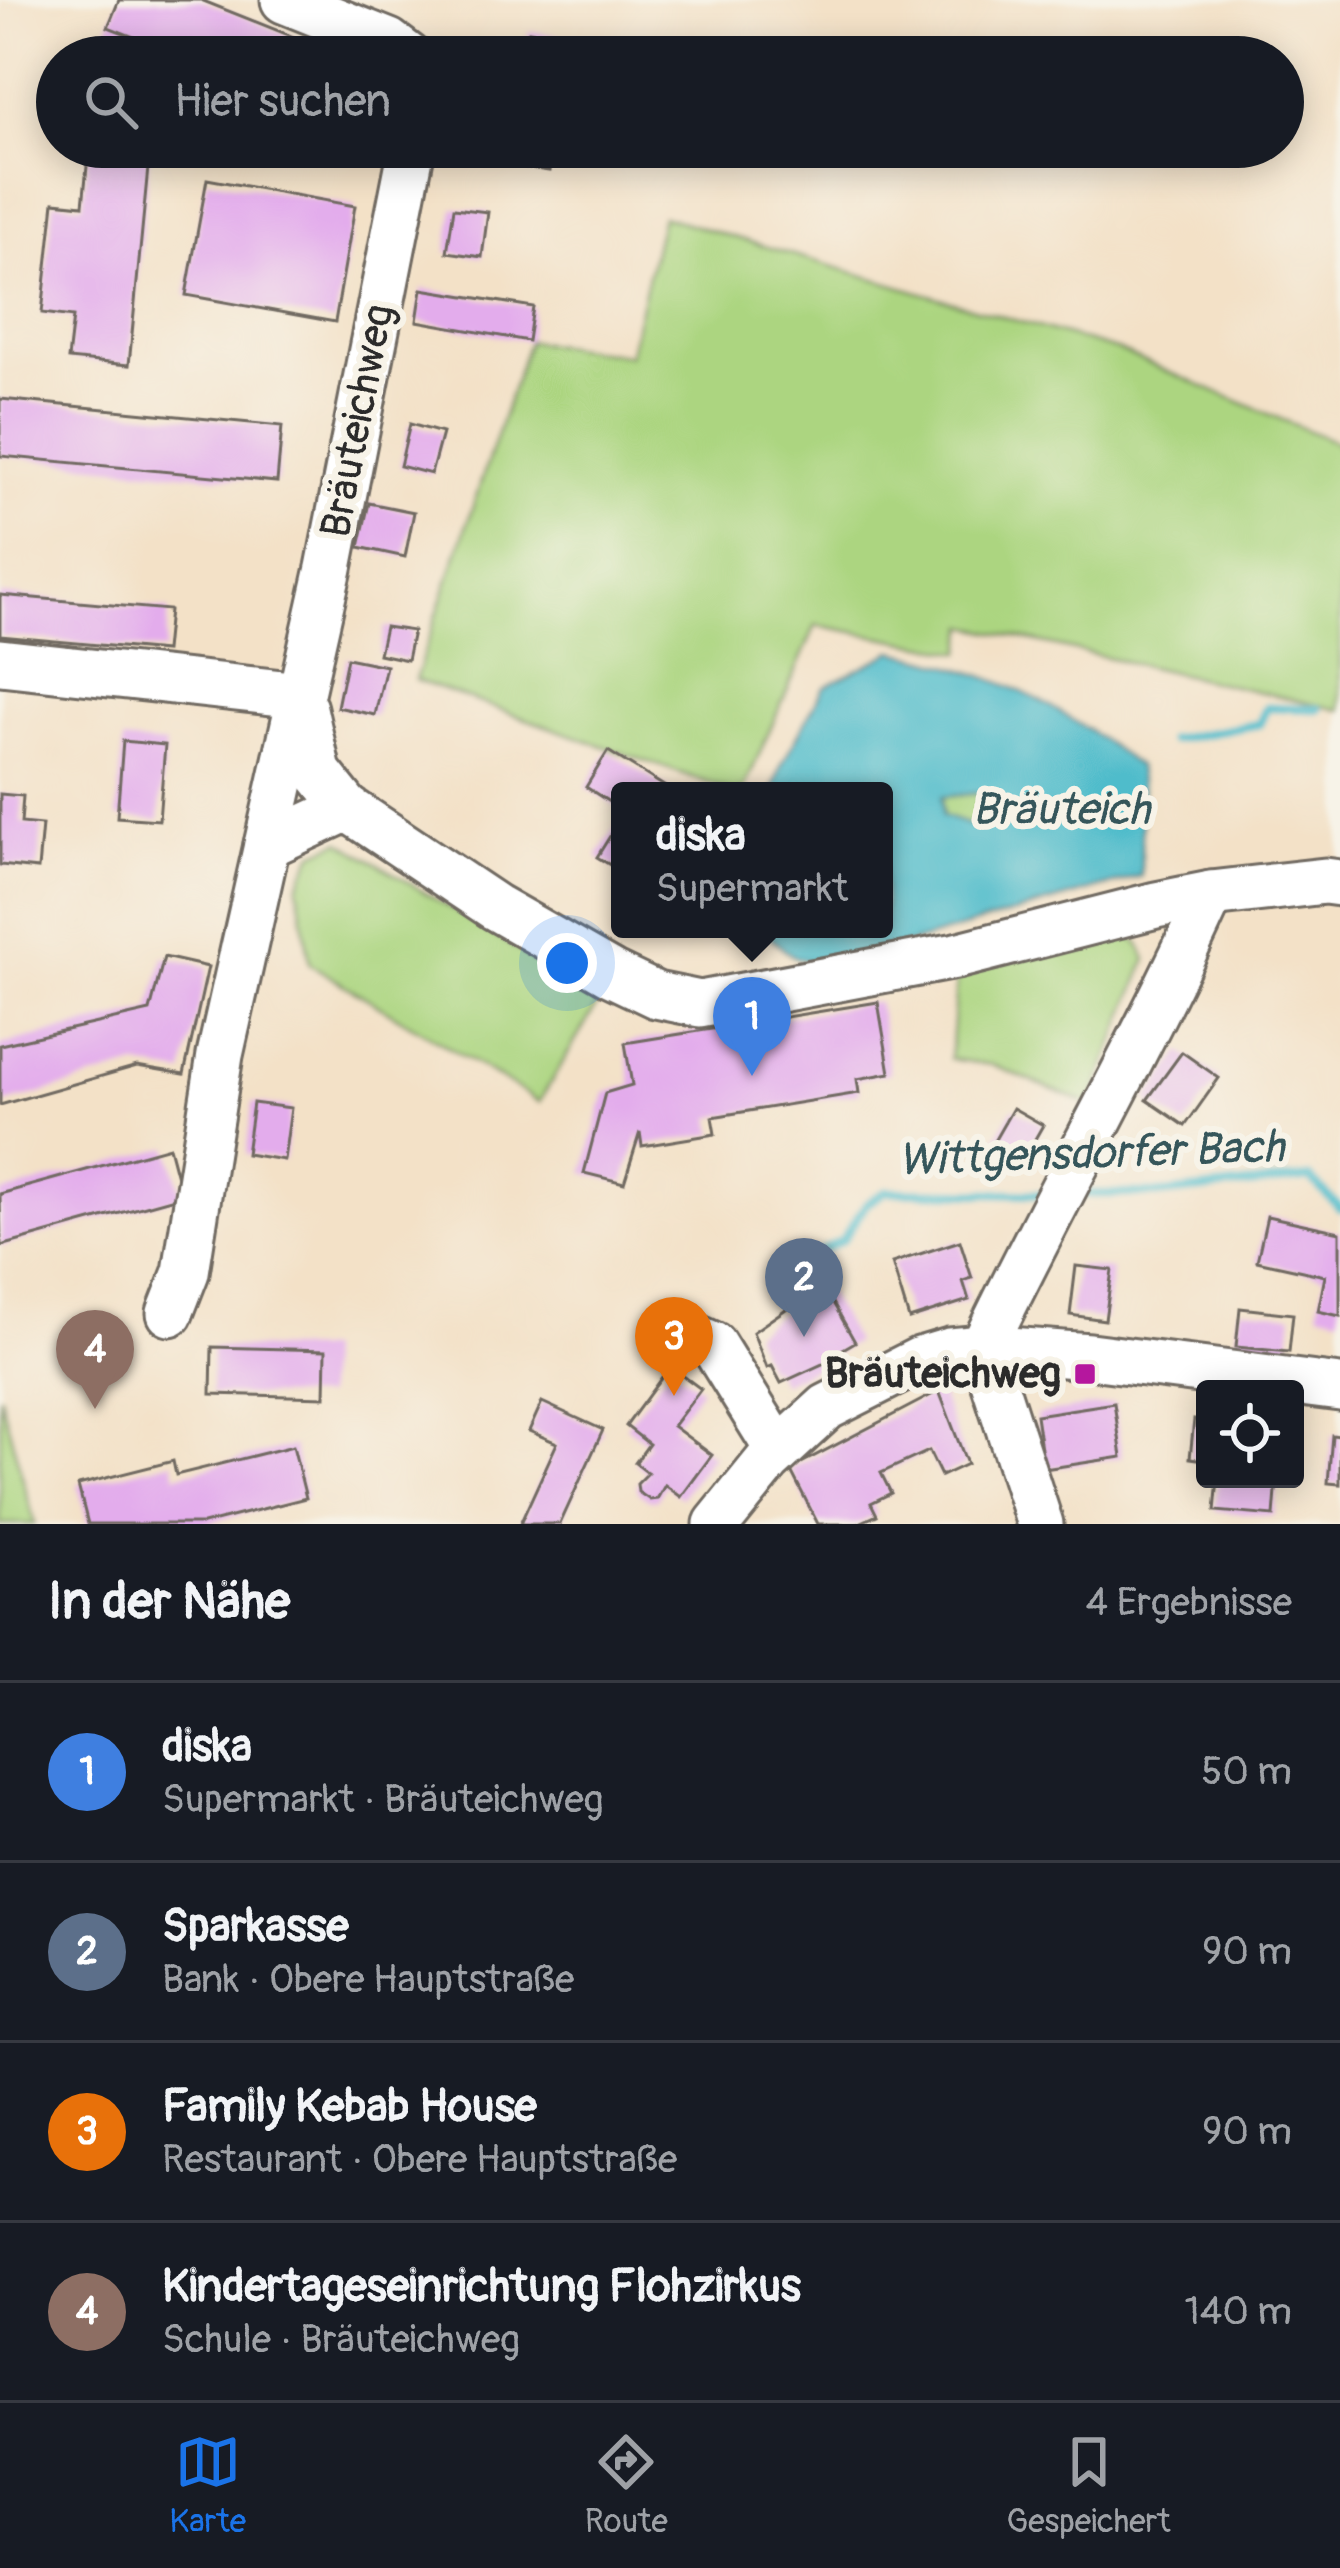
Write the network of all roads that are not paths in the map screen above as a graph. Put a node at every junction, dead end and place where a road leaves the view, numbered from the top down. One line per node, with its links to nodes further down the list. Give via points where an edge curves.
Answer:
1 (284, 0): 2 (street)
2 (374, 36)
3 (408, 168): 5 (street, Bräuteichweg)
4 (0, 662): 5 (street)
5 (300, 695): 6 (street, Bräuteichweg, via 318,772); 7 (street, Bräuteichweg)
6 (347, 808): 7 (street); 9 (street, Bräuteichweg, via 612,974 700,1004 956,956)
7 (267, 844): 10 (street, Bräuteichweg, via 220,1054 186,1272)
8 (1340, 883): 9 (street, Bräuteichweg)
9 (1210, 894): 12 (street)
10 (170, 1312)
11 (673, 1327): 14 (street, via 712,1345)
12 (983, 1348): 13 (street); 14 (street, via 920,1360 869,1383); 16 (street)
13 (1340, 1388)
14 (778, 1450): 15 (street)
15 (717, 1524)
16 (1040, 1524)

